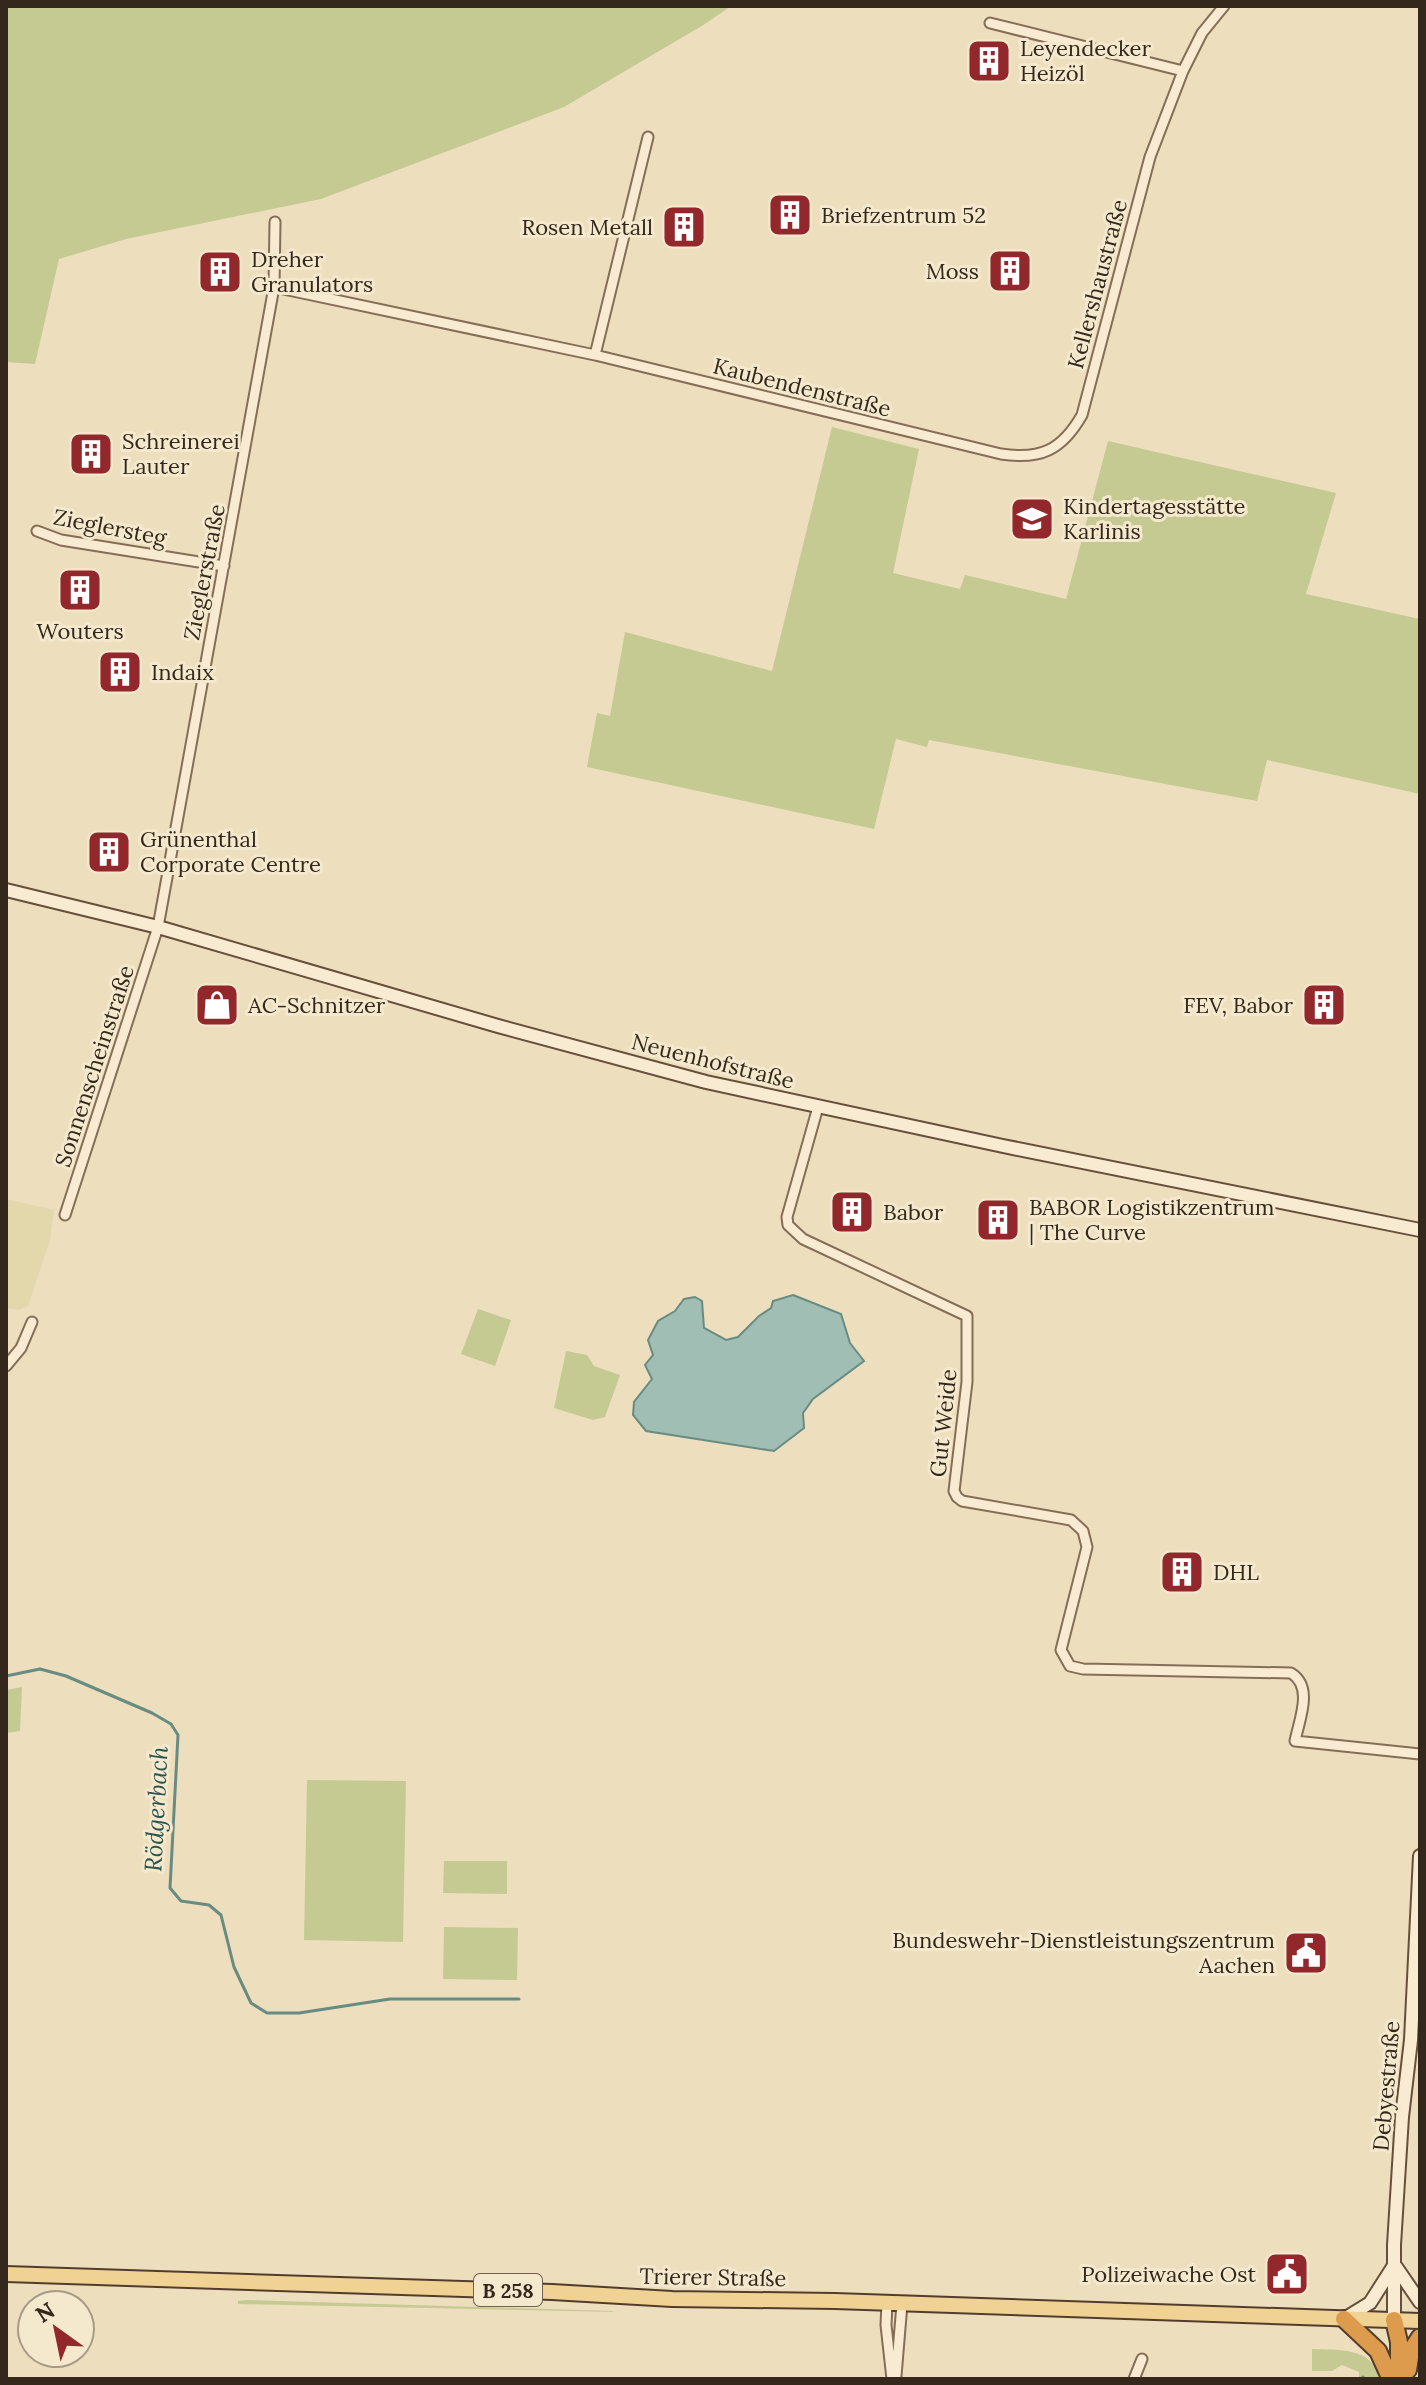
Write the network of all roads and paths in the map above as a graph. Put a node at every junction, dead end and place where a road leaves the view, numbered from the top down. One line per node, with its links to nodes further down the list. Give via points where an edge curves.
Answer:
1 (1224, 6): 3 (street, Kellershaustraße, via 1202,33)
2 (990, 23): 3 (street)
3 (1183, 71): 8 (street, Kellershaustraße, via 1150,157 1082,415 1058,446 1031,455)
4 (648, 137): 7 (street)
5 (275, 222): 6 (street, Zieglerstraße)
6 (274, 287): 7 (street, Kaubendenstraße); 10 (street, Zieglerstraße)
7 (595, 355): 8 (street, Kaubendenstraße)
8 (1001, 454)
9 (37, 531): 10 (street, Zieglersteg, via 61,540)
10 (224, 566): 12 (street, Zieglerstraße)
11 (6, 890): 12 (street, Neuenhofstraße)
12 (158, 927): 13 (street, Neuenhofstraße, via 498,1026); 14 (street, Sonnenscheinstraße)
13 (818, 1107): 15 (street, Neuenhofstraße); 18 (street, Gut Weide, via 788,1225 803,1239 967,1316 967,1382 954,1491 962,1501 1071,1520 1083,1531 1087,1547 1061,1650 1070,1666 1291,1673 1300,1678 1305,1691 1295,1741)
14 (65, 1215)
15 (1420, 1230)
16 (32, 1322): 17 (street)
17 (6, 1366)
18 (1420, 1754)
19 (1420, 1856): 20 (street, Debyestraße)
20 (1394, 2264): 22 (street); 24 (street, via 1370,2303); 25 (street, Debyestraße)
21 (6, 2274): 23 (main road, Trierer Straße / B 258)
22 (1420, 2302)
23 (894, 2303): 24 (main road, Trierer Straße / B 258); 30 (street, via 886,2325)
24 (1344, 2319): 25 (main road, Trierer Straße / B 258); 29 (highway, via 1378,2351)
25 (1394, 2320): 26 (main road, Trierer Straße / B 258); 29 (highway)
26 (1420, 2321)
27 (1420, 2337): 32 (highway, via 1411,2351)
28 (1142, 2359): 31 (street)
29 (1392, 2377)
30 (894, 2379)
31 (1134, 2379)
32 (1406, 2379)

